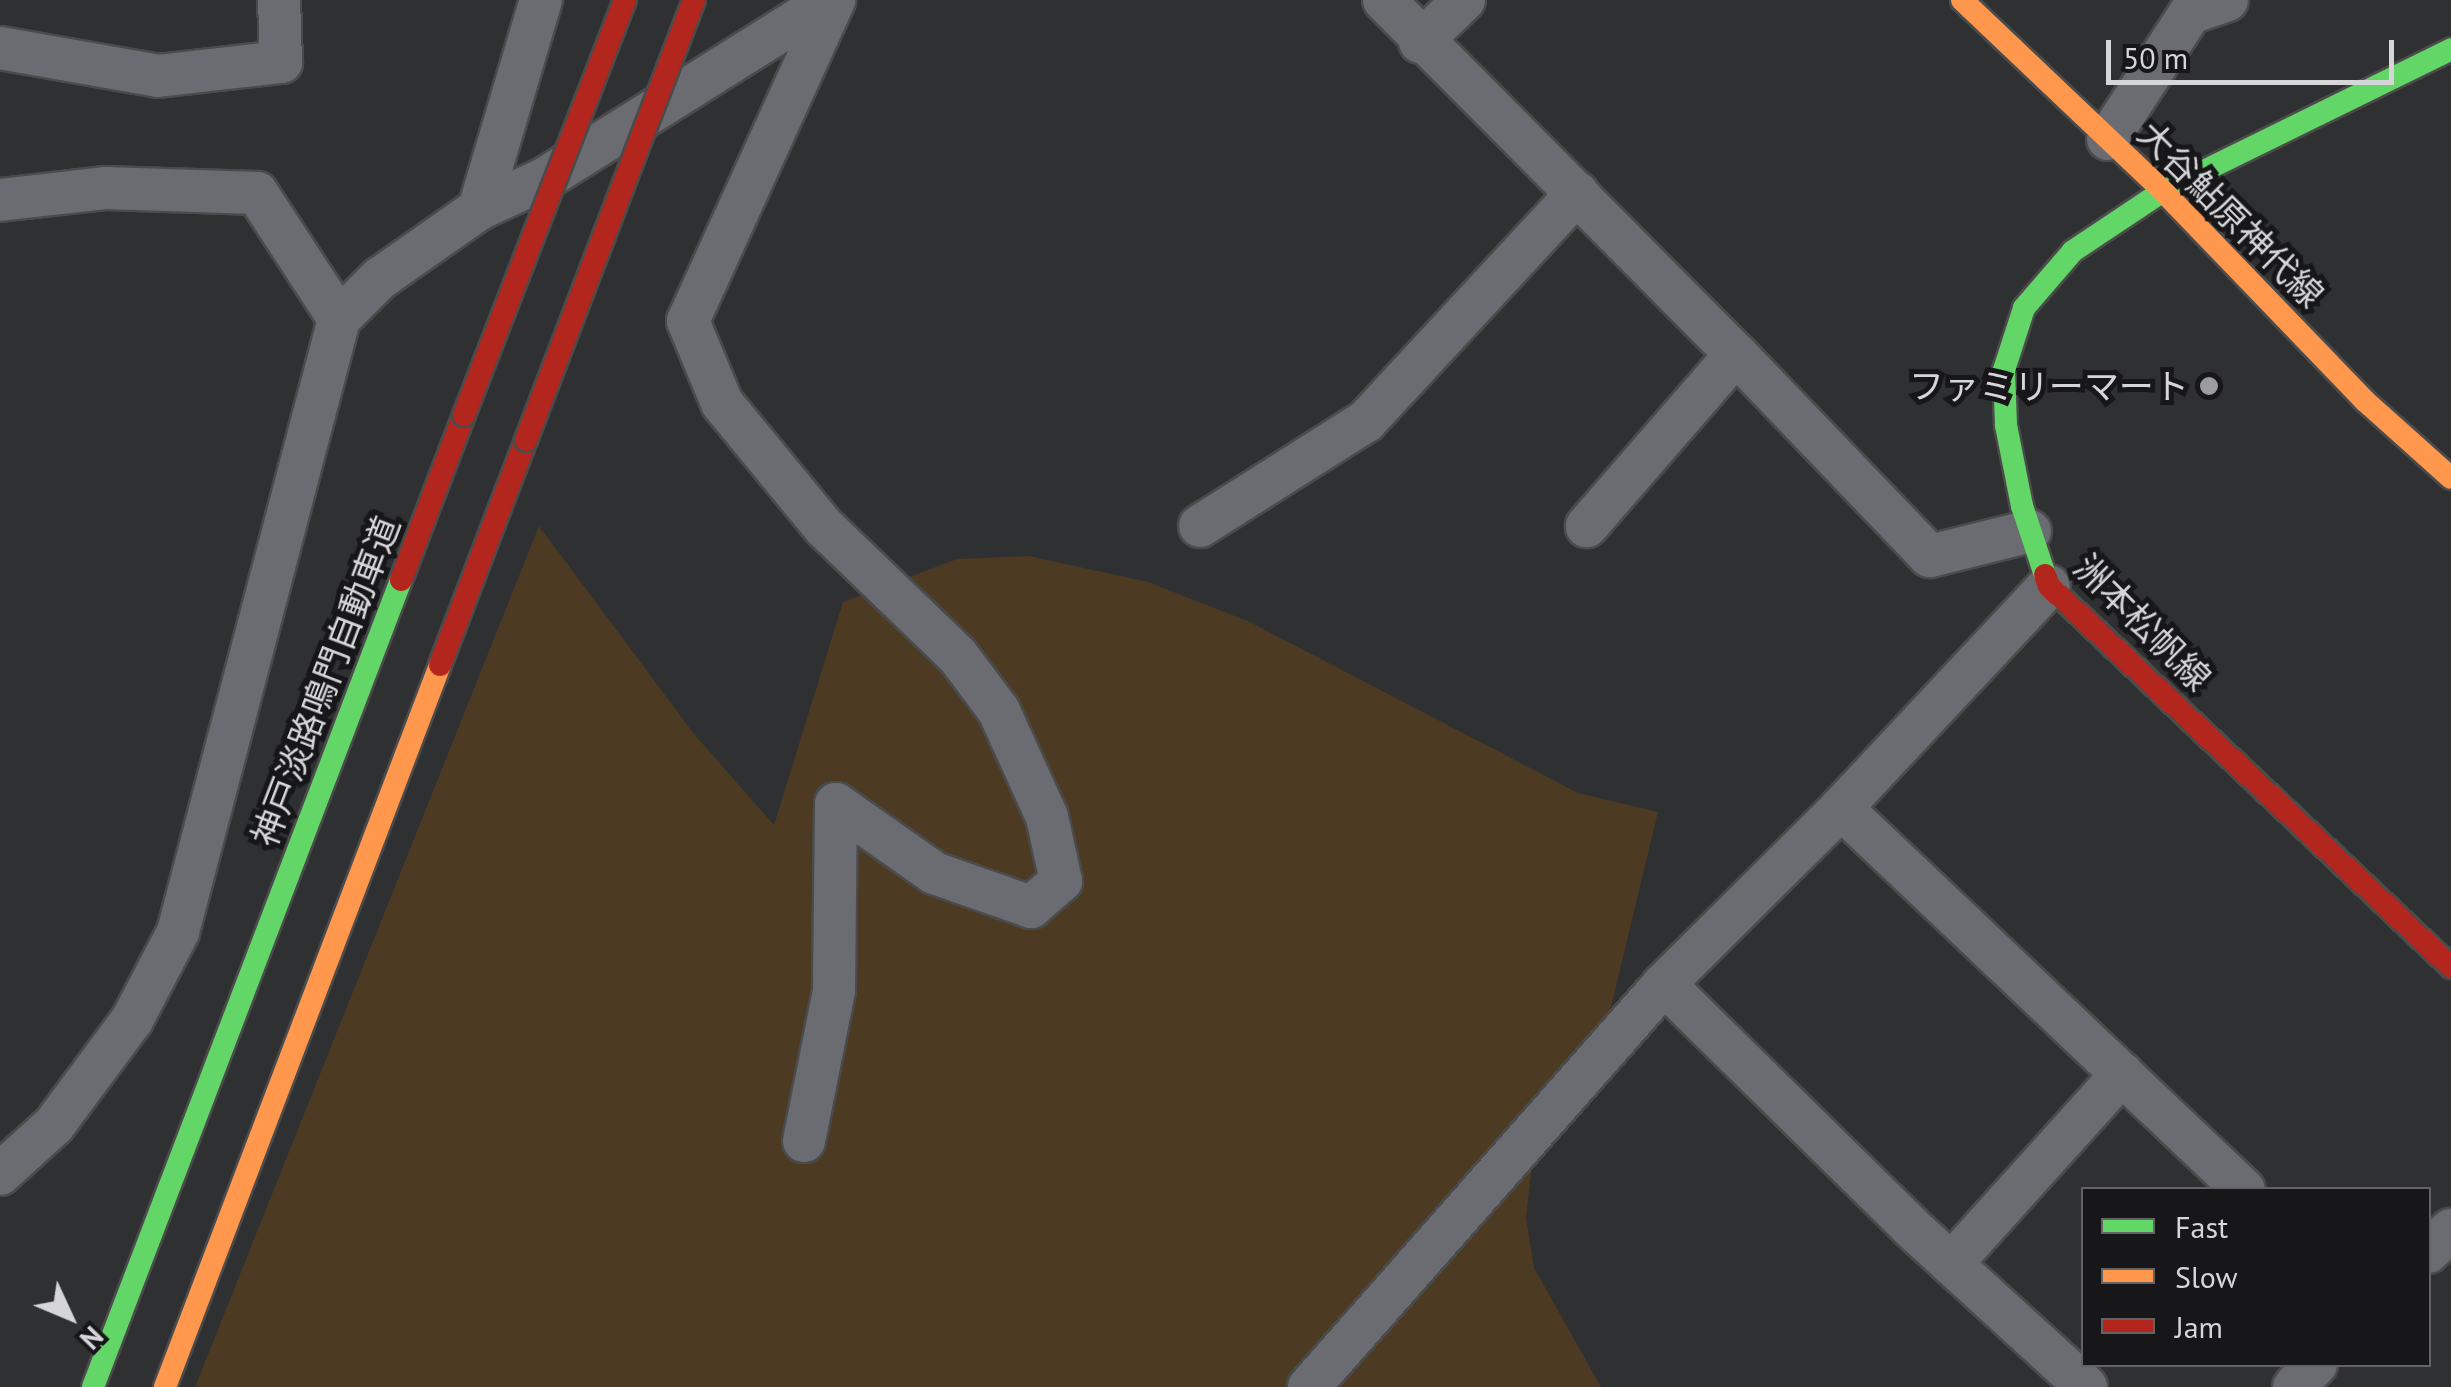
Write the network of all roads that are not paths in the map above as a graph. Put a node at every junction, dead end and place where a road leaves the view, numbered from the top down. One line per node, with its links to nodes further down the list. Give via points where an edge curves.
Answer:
1 (278, 0): 11 (street, via 281,62 158,76)
2 (542, 0): 17 (street)
3 (625, 0): 36 (main road, 神戸淡路鳴門自動車道, bridge)
4 (694, 0): 37 (main road, bridge)
5 (832, 0): 17 (street, via 546,178); 29 (street, via 688,321 722,404 823,526 958,656 999,711 1047,817 1061,880 1031,907 934,872 836,804 834,991)
6 (1384, 0): 10 (street)
7 (1464, 0): 10 (street)
8 (1962, 0): 13 (main road, 大谷鮎原神代線)
9 (2227, 0): 13 (street, via 2190,13)
10 (1420, 42): 15 (street)
11 (0, 48)
12 (2451, 49): 14 (main road, 洲本松帆線)
13 (2108, 140): 14 (main road, 大谷鮎原神代線)
14 (2163, 190): 20 (main road, 大谷鮎原神代線, via 2365,401); 23 (main road, 洲本松帆線, via 2074,251 2024,308 2004,370 2006,425)
15 (1577, 193): 19 (street); 21 (street, via 1366,422)
16 (0, 200): 18 (street, via 106,188 257,193)
17 (479, 209): 18 (street, via 379,279)
18 (339, 319): 30 (street, via 178,932 132,1020 54,1125)
19 (1736, 354): 22 (street); 23 (street, via 1930,556)
20 (2450, 476)
21 (1200, 526)
22 (1588, 526)
23 (2030, 531): 24 (main road, 洲本松帆線)
24 (2049, 586): 25 (street); 26 (main road, 洲本松帆線)
25 (1842, 808): 27 (street); 28 (street)
26 (2451, 967)
27 (1664, 984): 34 (street); 38 (street)
28 (2122, 1074): 31 (street); 34 (street)
29 (804, 1141)
30 (0, 1174)
31 (2241, 1187)
32 (2451, 1230): 33 (street)
33 (2431, 1249)
34 (1951, 1264): 39 (street)
35 (2313, 1367): 40 (street)
36 (93, 1387)
37 (165, 1387)
38 (1310, 1387)
39 (2086, 1387)
40 (2294, 1387)

